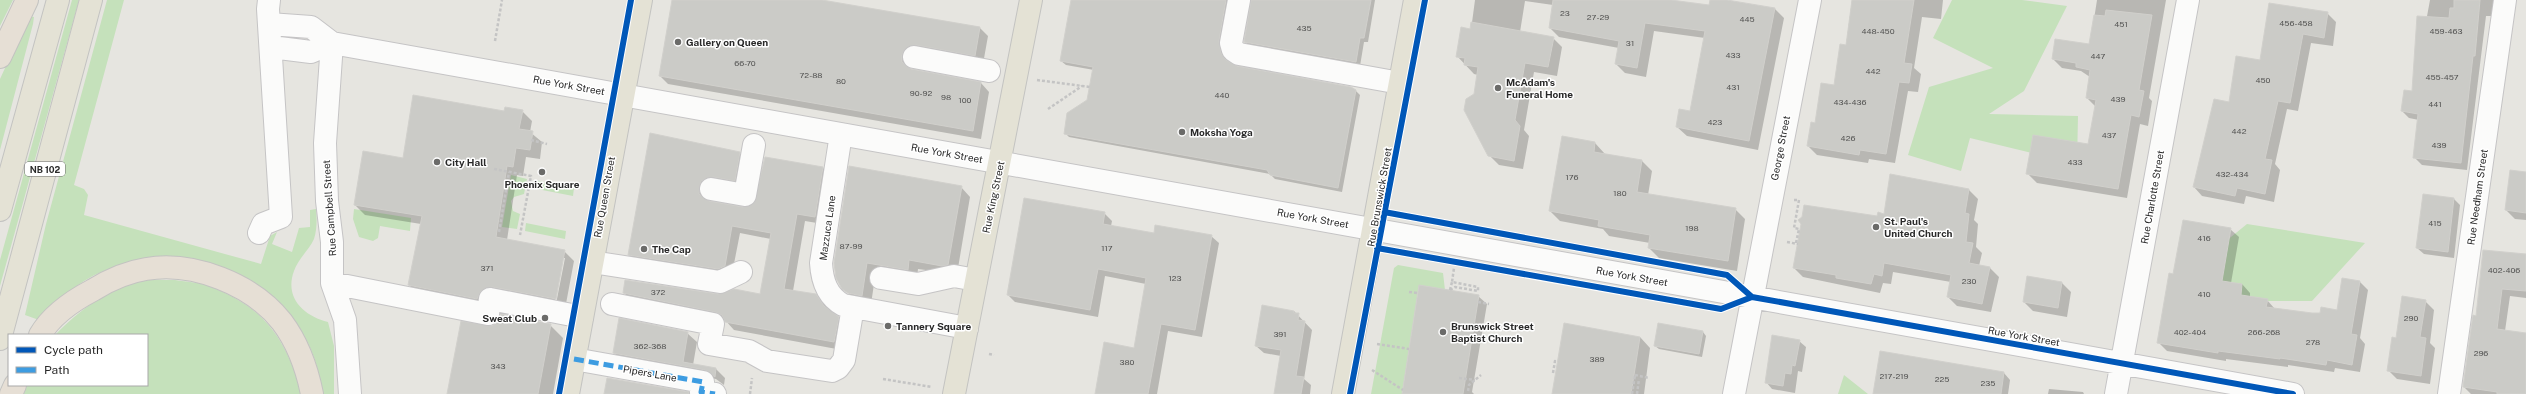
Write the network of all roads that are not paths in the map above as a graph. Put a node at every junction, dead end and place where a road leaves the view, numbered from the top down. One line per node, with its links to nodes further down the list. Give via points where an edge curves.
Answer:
1 (27, 0): 15 (highway)
2 (58, 0): 24 (main road, NB 102)
3 (91, 0): 38 (main road, NB 102)
4 (270, 0): 12 (street)
5 (641, 0): 19 (main road, Rue Queen Street)
6 (1031, 0): 22 (main road, Rue King Street)
7 (1239, 0): 18 (street, via 1231,43 1233,50 1239,54)
8 (1415, 0): 18 (main road, Rue Brunswick Street)
9 (1810, 0): 32 (street, George Street)
10 (2188, 0): 40 (street, Rue Charlotte Street)
11 (2505, 0): 50 (street, Rue Needham Street)
12 (269, 24): 13 (street, via 311,27); 14 (street)
13 (332, 43): 14 (street, via 311,52); 19 (street, Rue York Street); 31 (street, Rue Campbell Street, via 325,143 327,201 332,242)
14 (271, 47): 26 (street, via 281,218 263,224)
15 (0, 57)
16 (914, 57): 17 (street)
17 (989, 71)
18 (1400, 83): 25 (main road, Rue Brunswick Street)
19 (623, 95): 20 (street, Rue York Street); 27 (main road, Rue Queen Street)
20 (841, 134): 22 (street, Rue York Street); 34 (street, Mazzuca Lane, via 821,263 825,285 831,296 843,305)
21 (754, 145): 23 (street, via 744,195)
22 (1000, 162): 25 (street, Rue York Street); 30 (main road, Rue King Street)
23 (711, 189)
24 (0, 210)
25 (1373, 229): 32 (street, Rue York Street); 46 (main road, Rue Brunswick Street)
26 (259, 233)
27 (592, 262): 28 (street, via 720,282); 35 (main road, Rue Queen Street)
28 (741, 272)
29 (881, 278): 30 (street, via 918,284 954,276)
30 (976, 280): 36 (main road, Rue King Street)
31 (332, 283): 35 (street, via 488,314 490,299); 42 (street, Rue Campbell Street, via 345,320)
32 (1752, 297): 40 (street, Rue York Street); 47 (street, George Street)
33 (612, 304): 34 (street, via 712,324 709,344 750,351 767,361 832,371 844,360)
34 (852, 307): 36 (street)
35 (582, 317): 39 (main road, Rue Queen Street)
36 (967, 328): 45 (main road, Rue King Street)
37 (41, 334): 41 (highway, via 63,310 114,278 146,269 178,268 206,274 237,286 264,304 282,322 297,348)
38 (0, 339)
39 (574, 359): 43 (main road, Rue Queen Street); 44 (street, Pipers Lane, via 703,382 701,392)
40 (2122, 363): 48 (street, Rue Charlotte Street); 49 (street, Rue York Street)
41 (312, 394)
42 (350, 394)
43 (568, 394)
44 (714, 394)
45 (954, 394)
46 (1342, 394)
47 (1734, 394)
48 (2116, 394)
49 (2293, 394)
50 (2449, 394)

